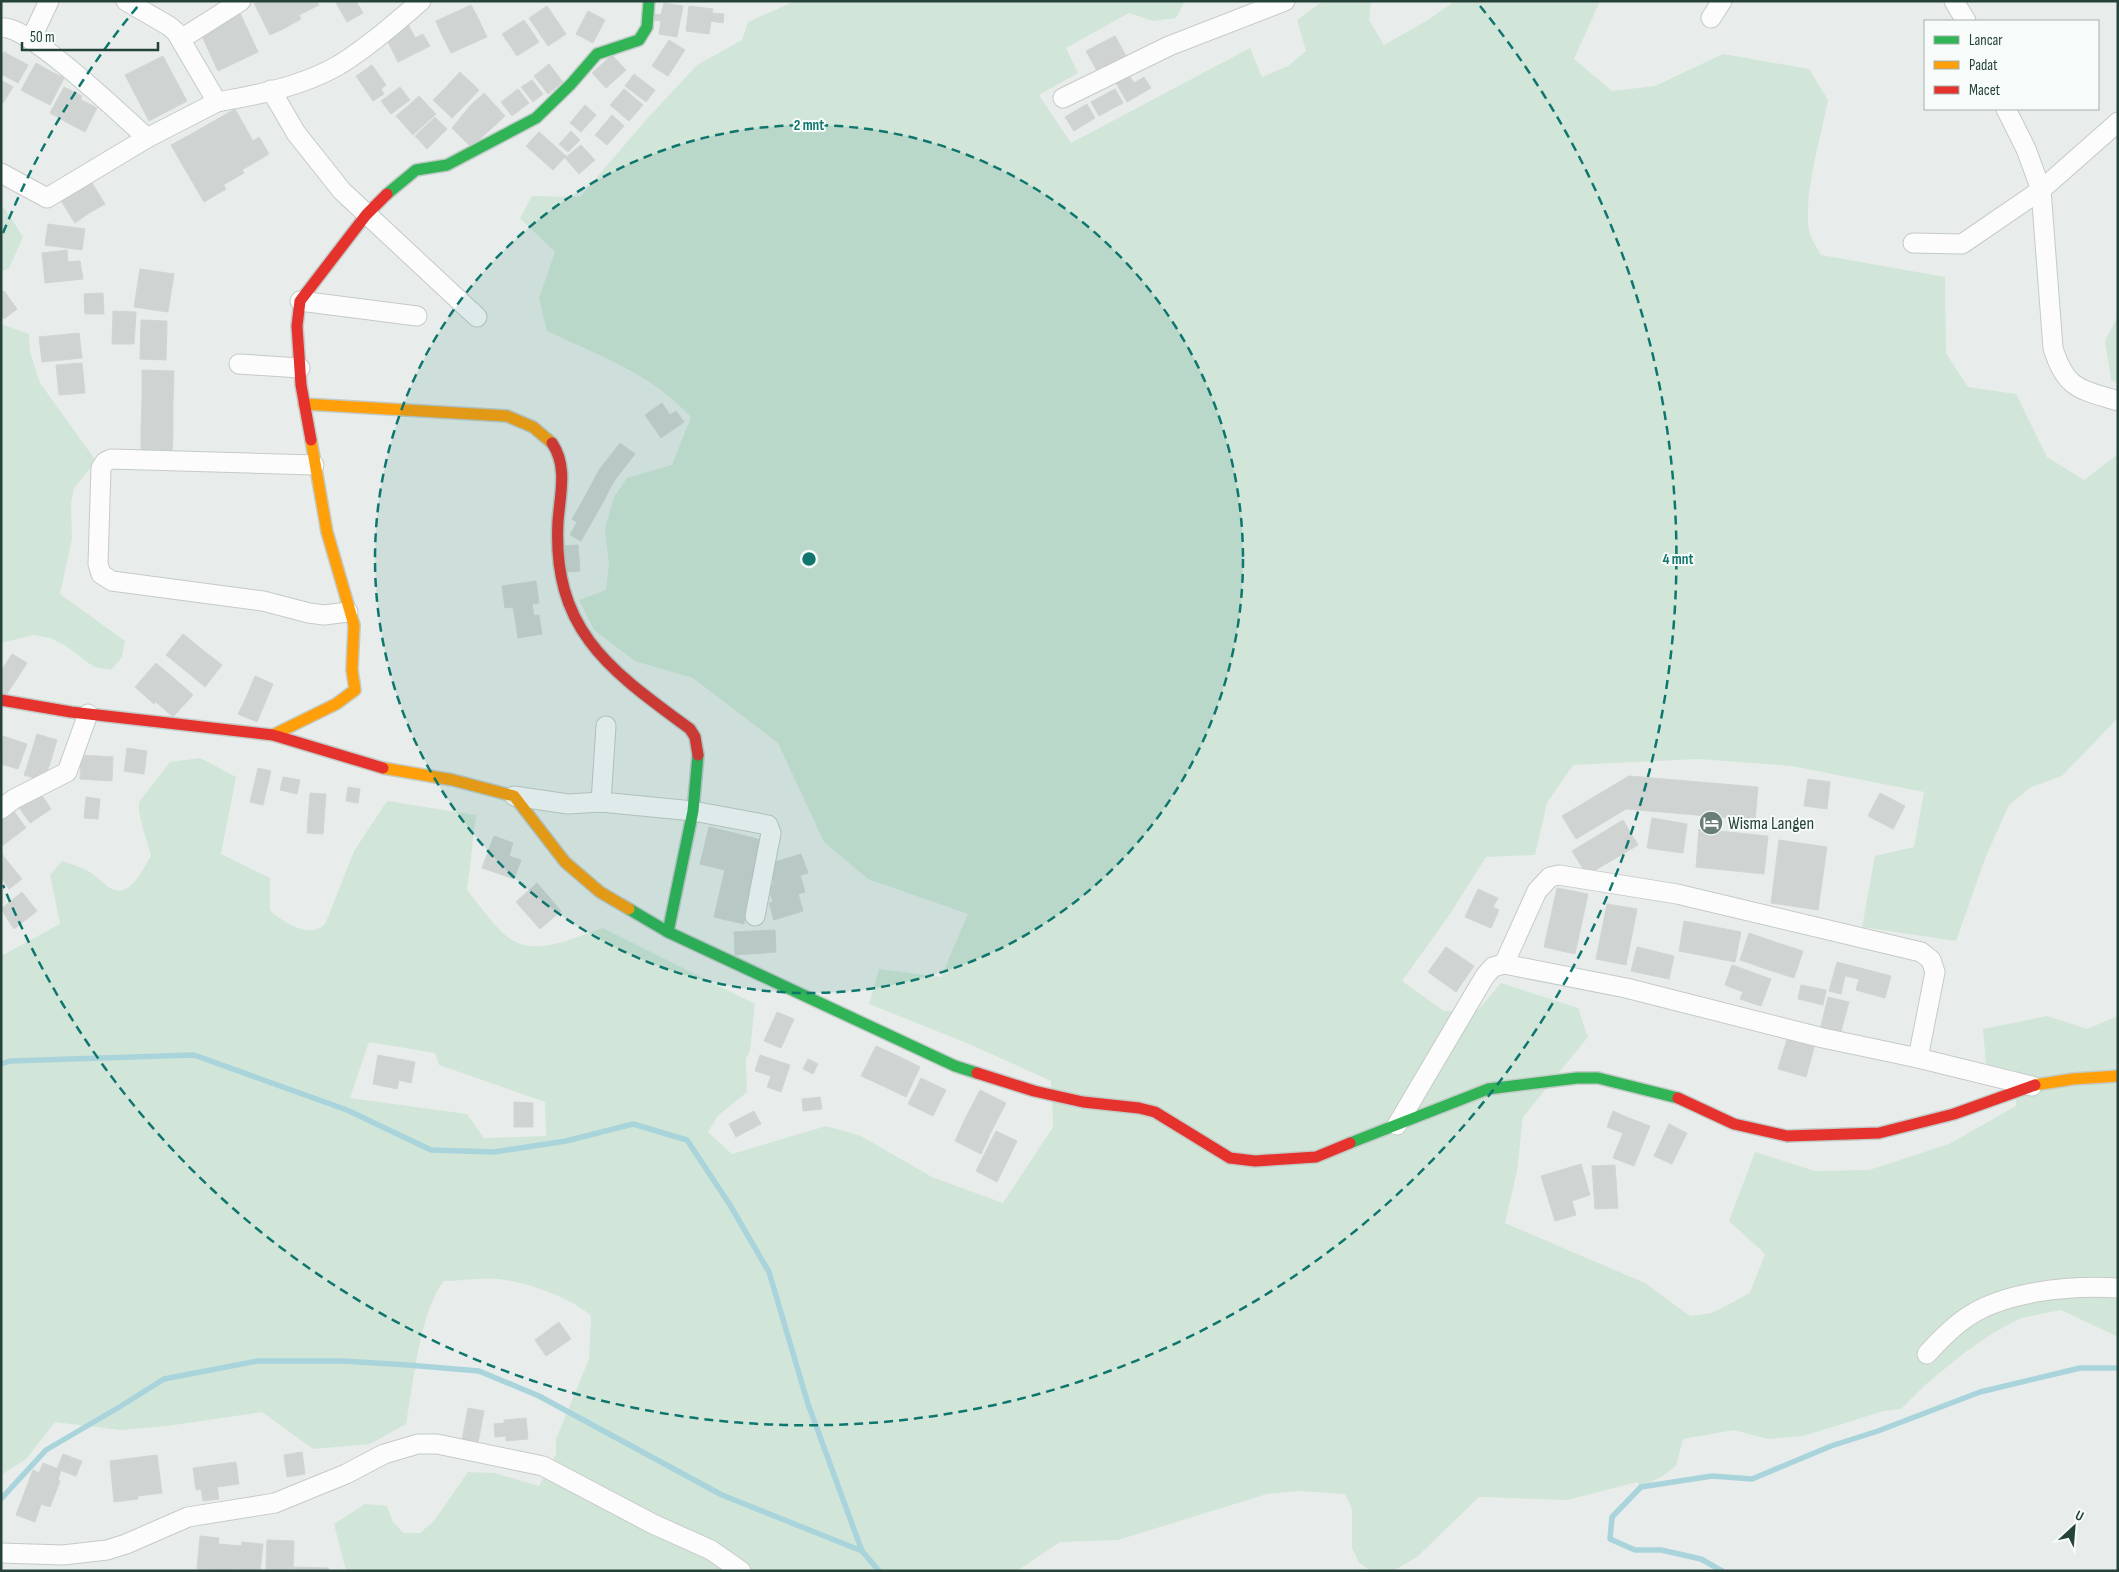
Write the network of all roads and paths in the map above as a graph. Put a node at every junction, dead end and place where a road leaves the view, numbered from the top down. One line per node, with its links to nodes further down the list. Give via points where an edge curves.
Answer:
1 (50, 1): 12 (street)
2 (126, 1): 13 (street, via 169,26)
3 (240, 1): 13 (street)
4 (421, 1): 14 (street, via 339,65)
5 (649, 1): 22 (street, via 647,28 639,40 597,54 536,118 447,165 416,170 396,185)
6 (1284, 1): 15 (street, via 1169,46)
7 (1722, 1): 9 (street)
8 (1954, 1): 10 (street)
9 (1711, 18)
10 (1965, 20)
11 (1, 28): 12 (street, via 8,26)
12 (30, 38): 19 (street, via 66,65)
13 (181, 39): 16 (street)
14 (271, 90): 16 (street); 22 (street, via 321,167)
15 (1062, 98)
16 (217, 102): 19 (street)
17 (2006, 110): 21 (street)
18 (2118, 122): 21 (street)
19 (147, 138): 20 (street, via 47,198)
20 (1, 173)
21 (2041, 190): 23 (street, via 1962,244); 29 (street, via 2053,348 2058,364 2078,389)
22 (366, 216): 24 (street); 26 (street)
23 (1913, 243)
24 (300, 301): 25 (street); 28 (street, via 297,326)
25 (417, 316)
26 (476, 317)
27 (239, 364): 28 (street)
28 (300, 368): 30 (street)
29 (2118, 401)
30 (304, 404): 31 (street); 40 (street, via 508,416 545,436 559,456 559,557 561,578 571,611 578,626 605,660 690,729 698,749)
31 (314, 465): 32 (street); 32 (street, via 111,459 104,462 101,468 98,564 101,574 112,581 263,601 324,615)
32 (348, 612): 36 (street, via 354,625 352,670 355,690 336,704)
33 (1, 700): 34 (street)
34 (88, 714): 36 (street); 39 (street, via 67,772 14,799)
35 (606, 726): 38 (street)
36 (273, 735): 37 (street, via 386,769 454,780)
37 (514, 796): 38 (street, via 568,804); 42 (street, via 565,862 584,880)
38 (601, 802): 40 (street)
39 (1, 810)
40 (692, 811): 41 (street, via 768,825 771,833); 42 (street)
41 (755, 916)
42 (668, 932): 47 (street, via 956,1066 1034,1091 1154,1112 1230,1158 1255,1161 1316,1157)
43 (1504, 964): 44 (street, via 1626,988 1822,1038); 44 (street, via 1537,891 1550,877 1559,875 1677,894 1921,952 1931,960 1935,972); 47 (street, via 1493,967 1485,976)
44 (1918, 1058): 46 (street)
45 (2118, 1076): 46 (street)
46 (2032, 1086): 47 (street, via 1954,1114 1879,1133 1787,1136 1734,1124 1677,1098 1606,1080 1577,1078 1488,1089)
47 (1397, 1125)
48 (2118, 1288): 49 (street, via 2084,1286 2023,1294 1964,1318)
49 (1927, 1354)
50 (1, 1553): 51 (street, via 62,1554 107,1550 188,1517 276,1503 346,1474 384,1454 418,1444 437,1444 543,1466 653,1524 711,1550)
51 (741, 1571)

